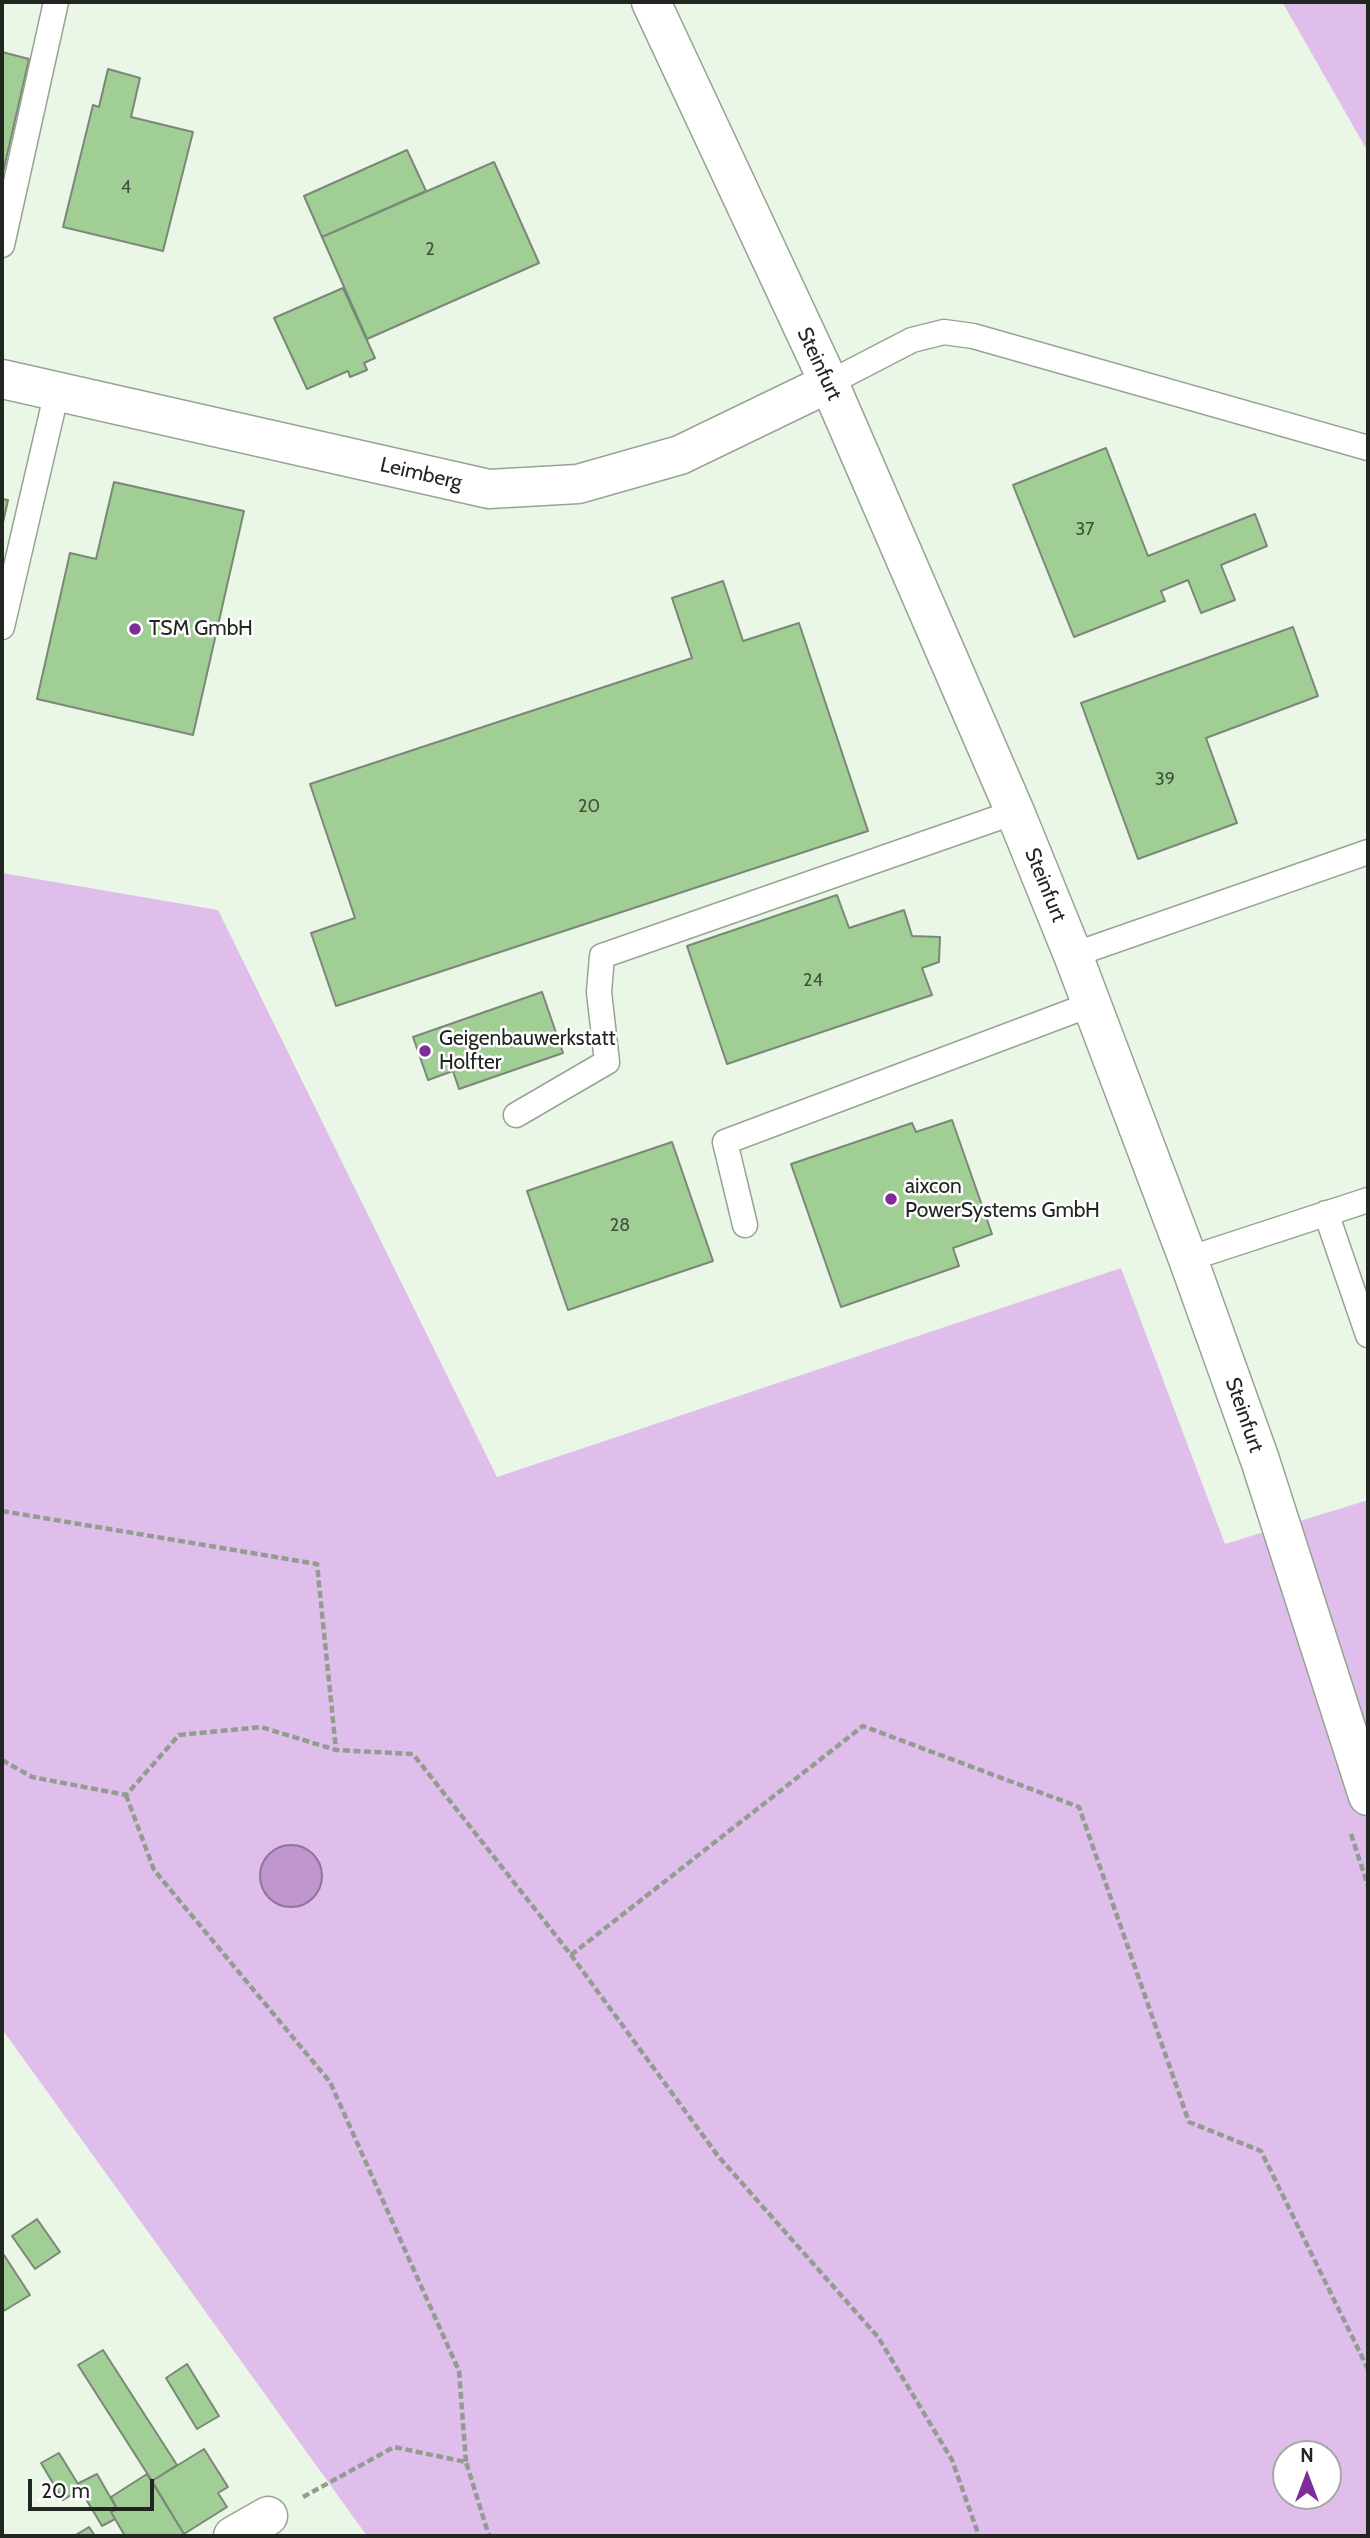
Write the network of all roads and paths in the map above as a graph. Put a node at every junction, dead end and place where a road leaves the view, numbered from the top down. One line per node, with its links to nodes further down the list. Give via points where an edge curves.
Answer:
1 (56, 2): 3 (lane)
2 (651, 2): 5 (street, Steinfurt)
3 (2, 245)
4 (2, 379): 6 (street, Leimberg)
5 (829, 383): 6 (street, Leimberg, via 680,455 579,484 489,489); 7 (lane, via 912,340 944,331); 9 (street, Steinfurt)
6 (57, 391): 8 (lane)
7 (1368, 448)
8 (2, 627)
9 (1015, 812): 11 (street, Steinfurt); 13 (lane, via 602,956 599,992 607,1062)
10 (1368, 852): 11 (lane)
11 (1073, 955): 12 (street, Steinfurt)
12 (1092, 1003): 16 (lane, via 725,1142); 17 (street, Steinfurt)
13 (516, 1115)
14 (1368, 1200): 15 (lane)
15 (1326, 1213): 17 (lane); 18 (lane)
16 (745, 1225)
17 (1188, 1259): 23 (street, Steinfurt, via 1260,1460)
18 (1368, 1335)
19 (2, 1511): 20 (path, via 317,1564)
20 (337, 1749): 22 (path, via 261,1727 179,1735); 26 (path, via 413,1754)
21 (2, 1760): 22 (path, via 32,1777)
22 (126, 1795): 28 (path, via 154,1870 330,2082 459,2371)
23 (1368, 1796)
24 (1351, 1833): 25 (path)
25 (1368, 1886)
26 (571, 1955): 27 (path, via 863,1726 1079,1807 1189,2122 1261,2151); 32 (path, via 718,2156 878,2337 952,2460)
27 (1368, 2369)
28 (466, 2462): 29 (path, via 394,2447); 31 (path)
29 (268, 2516): 30 (street)
30 (233, 2536)
31 (489, 2536)
32 (979, 2536)

